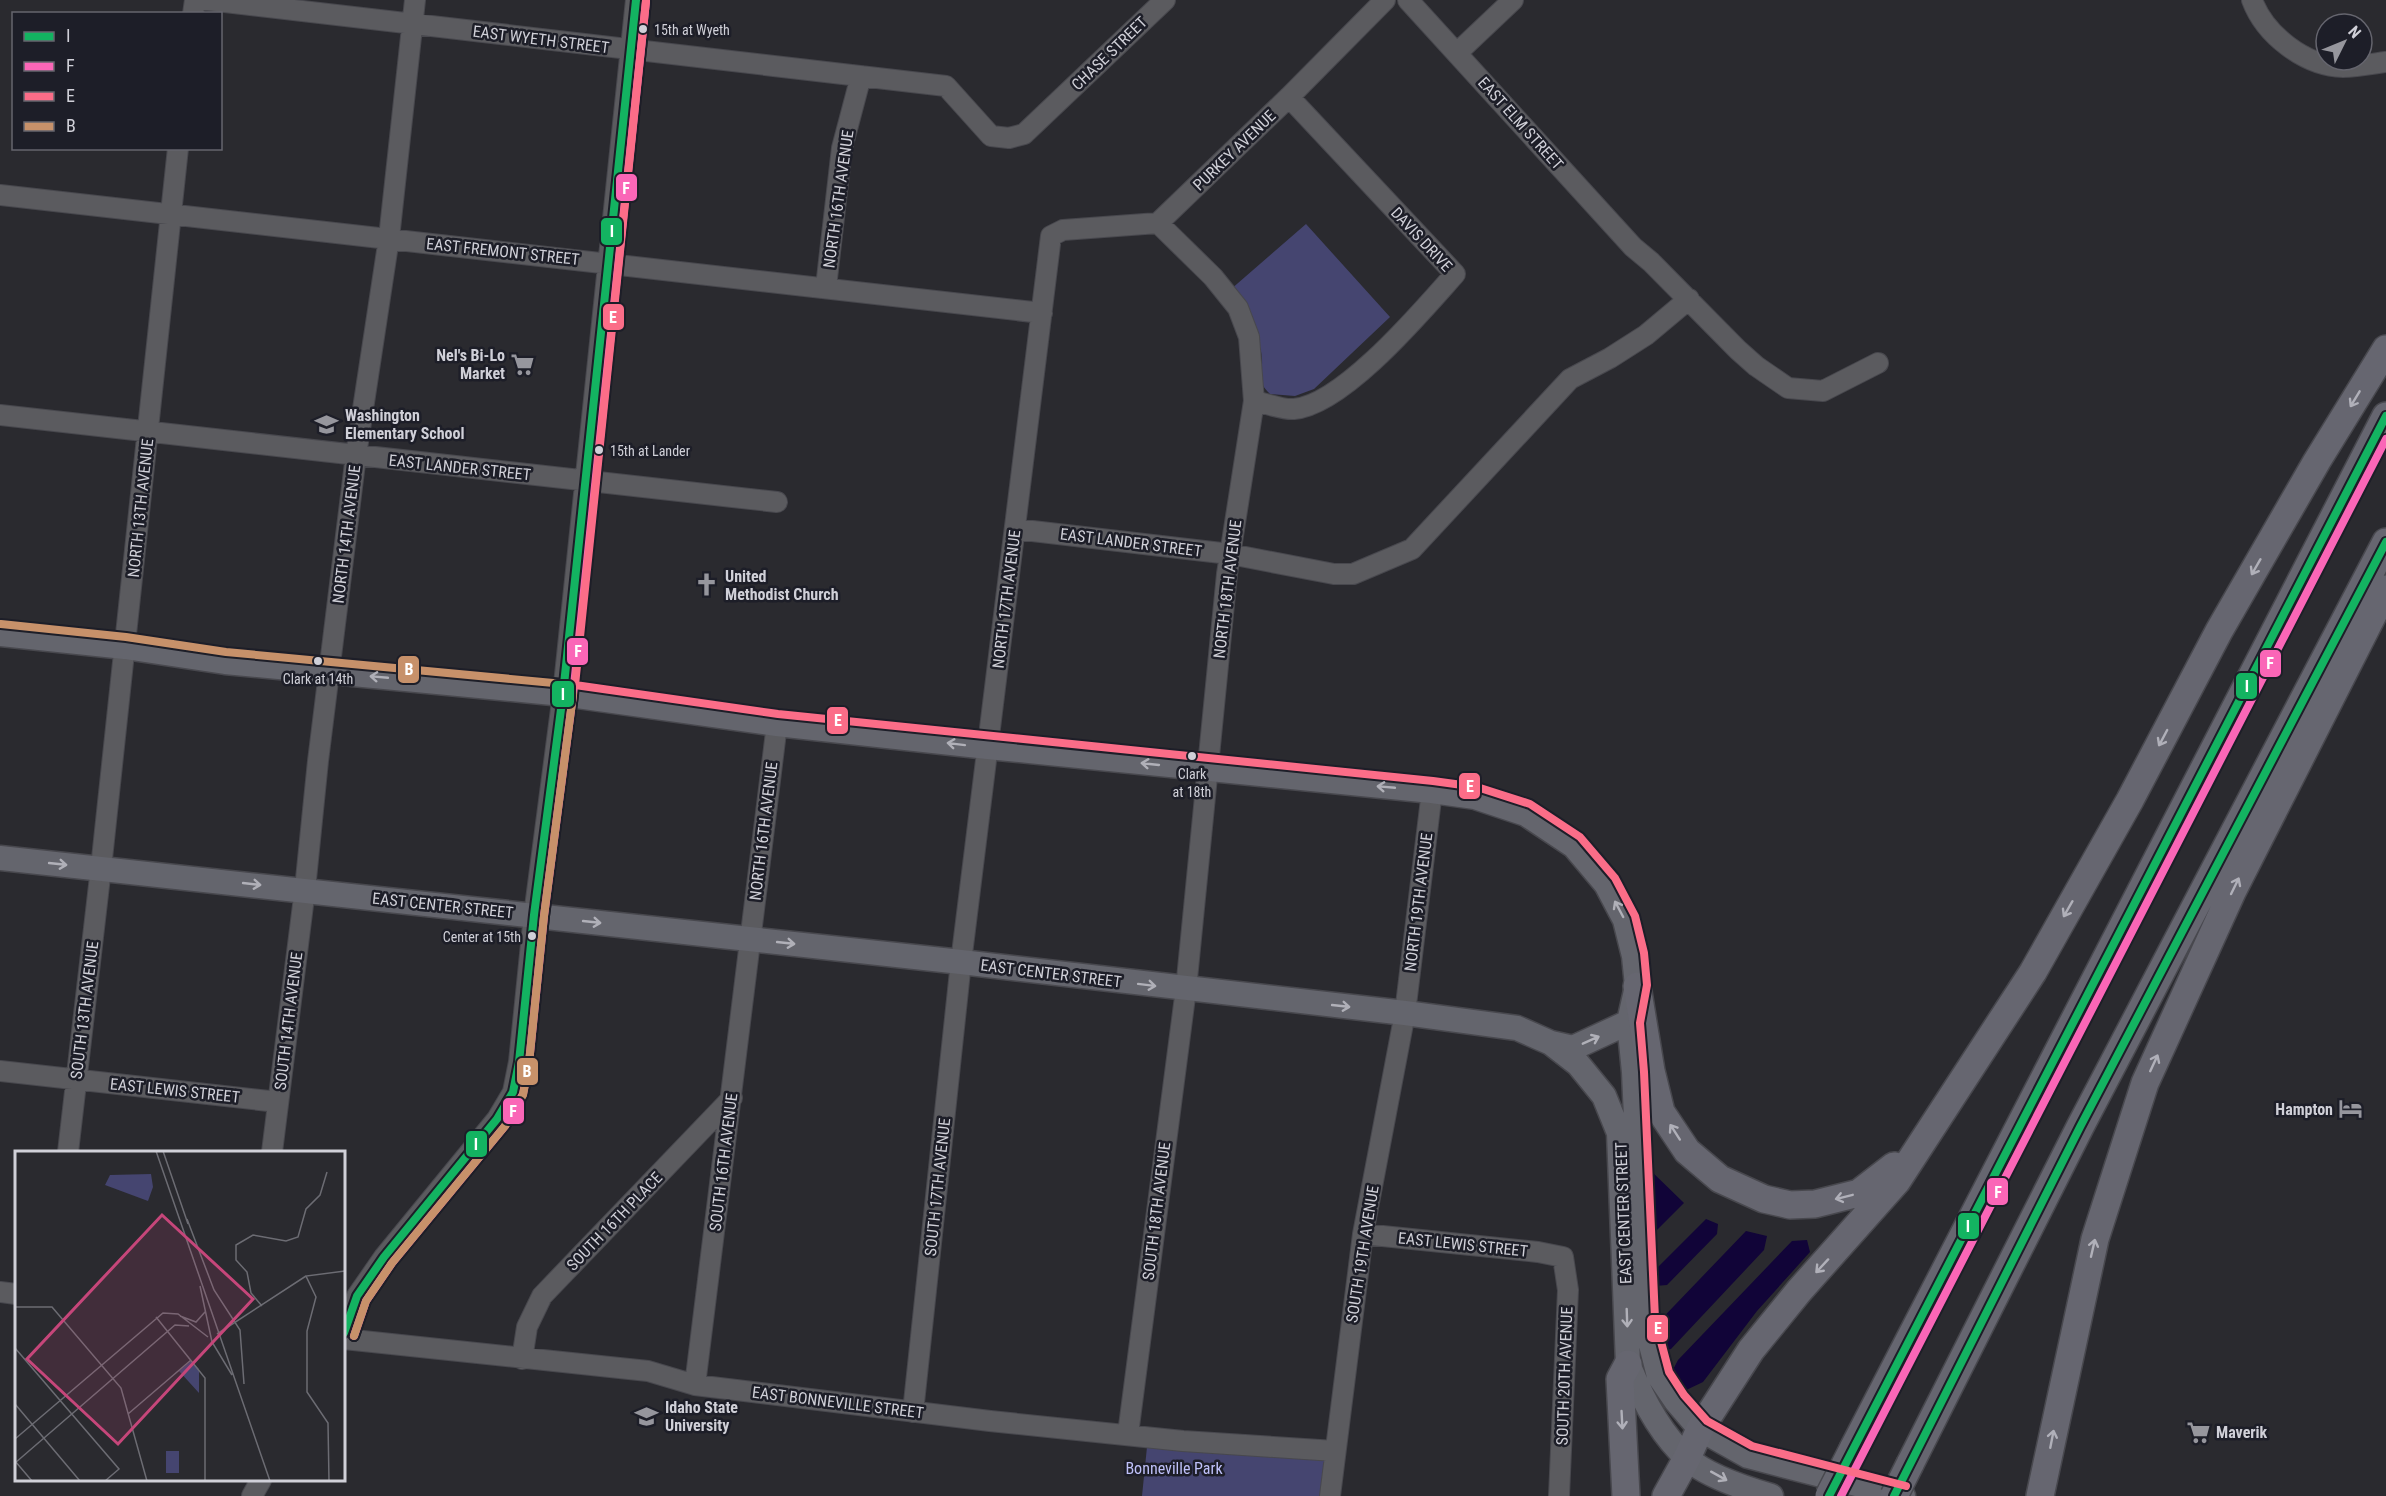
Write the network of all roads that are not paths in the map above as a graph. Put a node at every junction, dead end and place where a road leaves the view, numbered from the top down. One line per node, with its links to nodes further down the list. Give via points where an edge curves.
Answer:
1 (208, 0): 9 (street, EAST WYETH STREET)
2 (415, 0): 9 (street, NORTH 14TH AVENUE)
3 (636, 0): 10 (street)
4 (1165, 0): 14 (street, CHASE STREET, via 1024,134 1009,138 991,136)
5 (1384, 0): 15 (street, PURKEY AVENUE)
6 (1408, 0): 11 (street, EAST ELM STREET)
7 (1514, 0): 11 (street)
8 (2252, 0): 12 (street, via 2284,44 2310,59 2341,67)
9 (412, 24): 10 (street, EAST WYETH STREET); 20 (street, NORTH 14TH AVENUE)
10 (631, 49): 13 (street, EAST WYETH STREET); 21 (street)
11 (1457, 53): 23 (street, EAST ELM STREET, via 1633,247)
12 (2386, 62)
13 (861, 76): 14 (street, EAST WYETH STREET); 22 (street, NORTH 16TH AVENUE, via 842,148)
14 (946, 86)
15 (1289, 97): 19 (street, PURKEY AVENUE); 27 (street, DAVIS DRIVE, via 1455,274 1359,373 1322,401 1294,409)
16 (178, 150): 18 (street, NORTH 13TH AVENUE)
17 (0, 195): 18 (street, EAST FREMONT STREET)
18 (171, 214): 20 (street, EAST FREMONT STREET); 30 (street, NORTH 13TH AVENUE)
19 (1158, 223): 24 (street, NORTH 17TH AVENUE, via 1063,230 1051,236); 27 (street, NORTH 18TH AVENUE, via 1238,308 1249,337)
20 (389, 238): 21 (street, EAST FREMONT STREET); 31 (street, NORTH 14TH AVENUE)
21 (608, 263): 22 (street, EAST FREMONT STREET); 32 (street)
22 (826, 287): 24 (street, EAST FREMONT STREET)
23 (1689, 299): 26 (street, EAST ELM STREET, via 1744,355 1788,388 1823,391); 36 (street, EAST LANDER STREET, via 1646,335 1570,379 1412,549 1353,574 1334,574)
24 (1042, 313): 34 (street, NORTH 17TH AVENUE)
25 (2386, 349): 61 (highway, one-way to 61, via 2218,631 2130,800 2033,972)
26 (1878, 363)
27 (1254, 401): 36 (street, NORTH 18TH AVENUE)
28 (0, 415): 30 (street, EAST LANDER STREET)
29 (2386, 416): 85 (highway, bridge)
30 (148, 432): 31 (street, EAST LANDER STREET); 39 (street, NORTH 13TH AVENUE)
31 (356, 455): 32 (street, EAST LANDER STREET); 40 (street, NORTH 14TH AVENUE)
32 (585, 481): 33 (street, EAST LANDER STREET); 41 (street)
33 (777, 502)
34 (1015, 529): 36 (street, EAST LANDER STREET); 43 (street, NORTH 17TH AVENUE)
35 (2386, 542): 86 (highway, bridge, via 2085,1116)
36 (1230, 554): 44 (street, NORTH 18TH AVENUE)
37 (2386, 589): 88 (highway, one-way to 37, via 2095,1239 2145,1083 2232,892)
38 (0, 634): 39 (main road, EAST CENTER STREET)
39 (125, 647): 40 (main road, EAST CENTER STREET); 47 (street, NORTH 13TH AVENUE)
40 (330, 673): 41 (main road, EAST CENTER STREET, one-way to 40); 48 (street, NORTH 14TH AVENUE)
41 (562, 694): 42 (main road, EAST CENTER STREET); 49 (street)
42 (777, 724): 43 (main road, EAST CENTER STREET, one-way to 42); 50 (street, NORTH 16TH AVENUE)
43 (988, 747): 44 (main road, EAST CENTER STREET, one-way to 43); 51 (street, NORTH 17TH AVENUE)
44 (1206, 770): 45 (main road, EAST CENTER STREET, one-way to 44); 53 (street, NORTH 18TH AVENUE)
45 (1432, 791): 52 (main road, EAST CENTER STREET, one-way to 45, via 1625,920 1605,884 1575,846 1526,814 1475,797); 54 (street, NORTH 19TH AVENUE)
46 (0, 858): 47 (main road, EAST CENTER STREET, one-way to 47)
47 (101, 868): 48 (main road, EAST CENTER STREET, one-way to 48); 58 (street, SOUTH 13TH AVENUE)
48 (305, 889): 49 (main road, EAST CENTER STREET); 60 (street, SOUTH 14TH AVENUE)
49 (534, 915): 50 (main road, EAST CENTER STREET, one-way to 50); 68 (street, via 513,1092 497,1119 384,1257 357,1296)
50 (749, 939): 51 (main road, EAST CENTER STREET, one-way to 51); 59 (street, SOUTH 16TH AVENUE)
51 (961, 962): 53 (main road, EAST CENTER STREET, one-way to 53); 73 (street, SOUTH 17TH AVENUE)
52 (1637, 986): 55 (main road, EAST CENTER STREET); 61 (highway, one-way to 52, via 1859,1193 1815,1204 1790,1205 1764,1199 1720,1179 1687,1151 1661,1112)
53 (1186, 989): 54 (main road, EAST CENTER STREET, one-way to 54); 75 (street, SOUTH 18TH AVENUE)
54 (1405, 1012): 56 (main road, EAST CENTER STREET, via 1517,1028); 64 (street, SOUTH 19TH AVENUE)
55 (1629, 1022): 56 (main road, one-way to 55, via 1573,1048); 74 (main road, EAST CENTER STREET, via 1645,1321 1659,1376)
56 (1551, 1043): 71 (main road, EAST CENTER STREET, one-way to 71, via 1593,1080 1619,1133)
57 (0, 1071): 58 (street, EAST LEWIS STREET)
58 (76, 1079): 60 (street, EAST LEWIS STREET); 62 (street, SOUTH 13TH AVENUE)
59 (732, 1098): 70 (street, SOUTH 16TH PLACE, via 542,1296 527,1328); 72 (street, SOUTH 16TH AVENUE)
60 (278, 1102): 63 (street, SOUTH 14TH AVENUE)
61 (1923, 1139): 74 (highway, one-way to 74, via 1897,1182 1798,1291 1751,1350)
62 (68, 1151)
63 (272, 1151)
64 (1363, 1234): 65 (street, EAST LEWIS STREET); 76 (street, SOUTH 19TH AVENUE)
65 (1563, 1257): 81 (street, SOUTH 20TH AVENUE, via 1568,1290)
66 (0, 1292): 67 (street)
67 (15, 1294)
68 (345, 1330)
69 (345, 1339): 70 (street, EAST BONNEVILLE STREET)
70 (522, 1359): 72 (street, EAST BONNEVILLE STREET, via 648,1371)
71 (1628, 1364): 77 (main road, EAST CENTER STREET, via 1649,1409); 82 (highway, one-way to 82, via 1620,1379)
72 (695, 1384): 73 (street, EAST BONNEVILLE STREET)
73 (913, 1412): 75 (street, EAST BONNEVILLE STREET)
74 (1700, 1429): 77 (highway); 87 (main road, EAST CENTER STREET, via 1748,1456)
75 (1128, 1434): 76 (street, EAST BONNEVILLE STREET)
76 (1335, 1451): 80 (street, SOUTH 19TH AVENUE)
77 (1687, 1458): 83 (highway); 84 (main road, EAST CENTER STREET, one-way to 84, via 1726,1481)
78 (260, 1481): 79 (street)
79 (252, 1496)
80 (1330, 1496)
81 (1559, 1496)
82 (1626, 1496)
83 (1666, 1496)
84 (1771, 1496)
85 (1828, 1496)
86 (1894, 1496)
87 (1903, 1496)
88 (2040, 1496)

